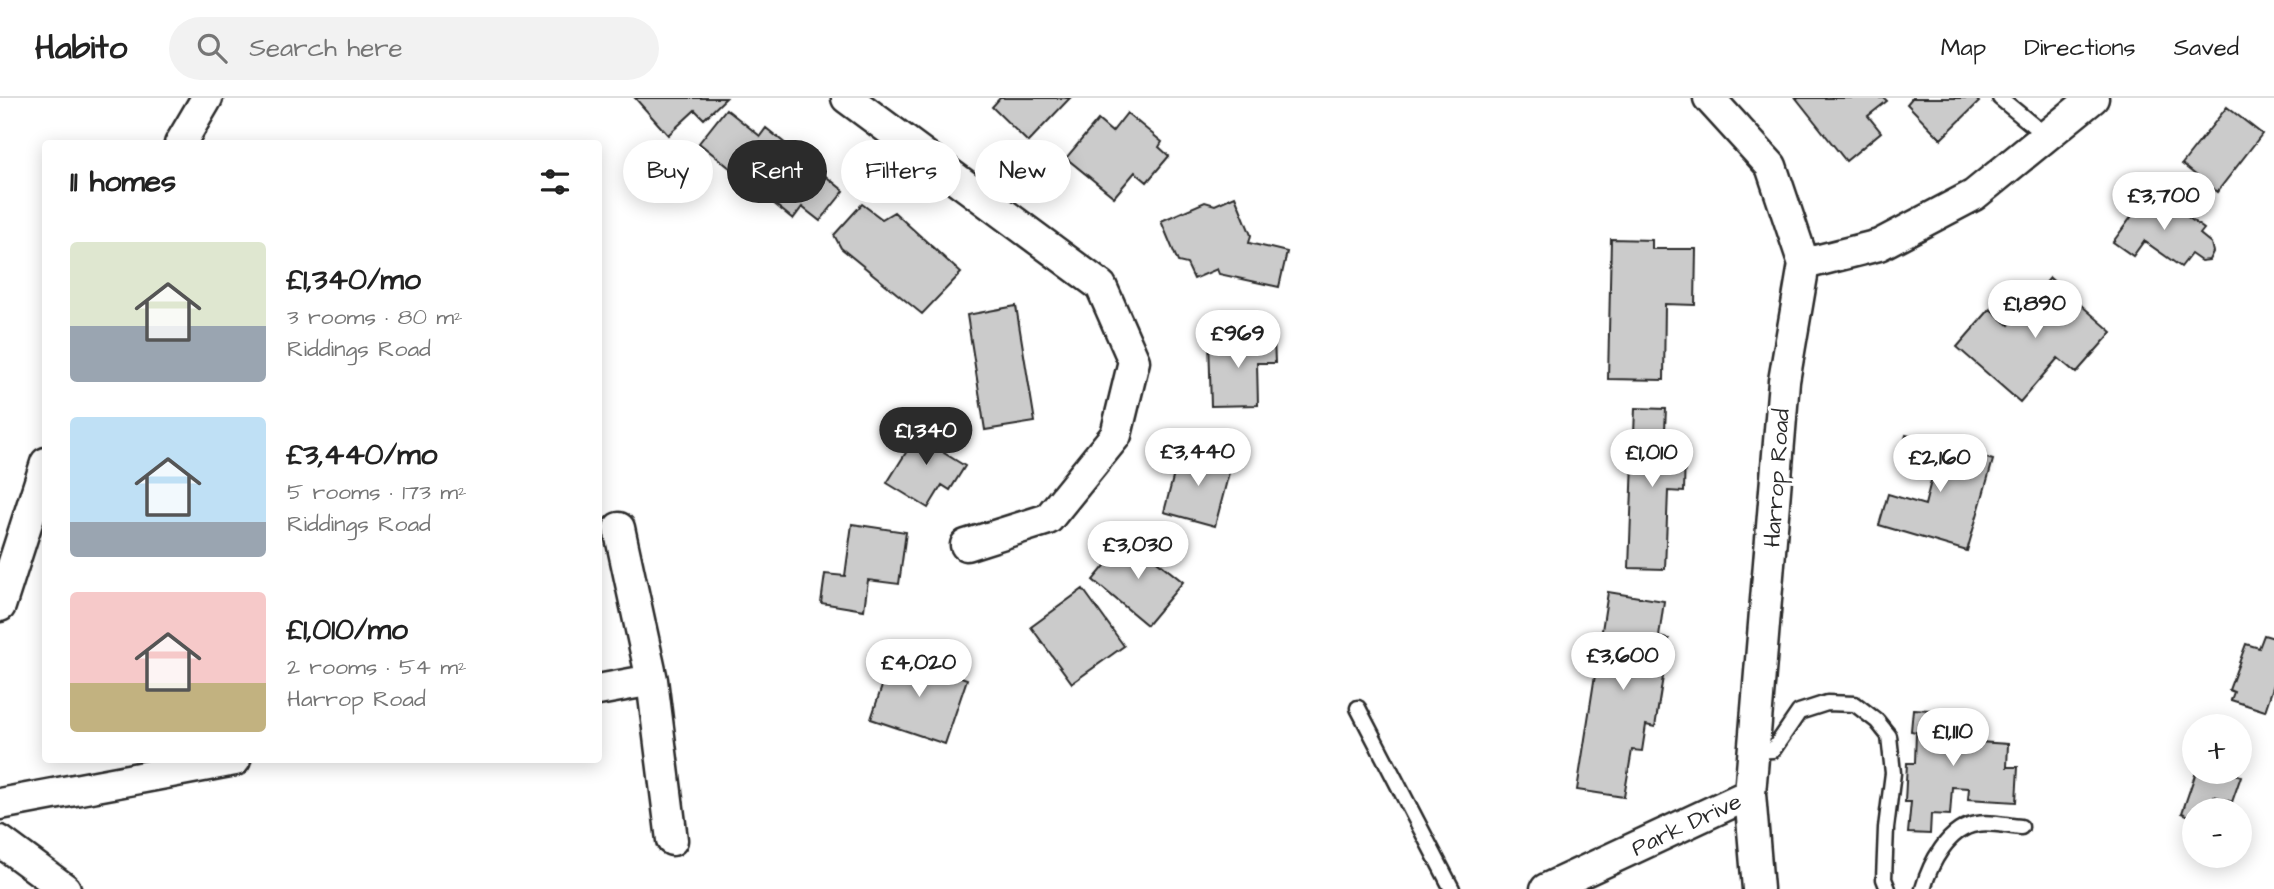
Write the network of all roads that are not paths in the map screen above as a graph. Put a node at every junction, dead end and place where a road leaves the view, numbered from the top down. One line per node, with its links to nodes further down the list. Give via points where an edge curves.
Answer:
1 (207, 98): 7 (street)
2 (847, 98): 11 (street, via 1101,286 1134,361 1116,435 1048,519)
3 (1709, 98): 8 (street, Harrop Road, via 1771,166)
4 (2000, 98): 6 (lane)
5 (2092, 98): 6 (street)
6 (2046, 136): 8 (street, via 1974,195 1879,245)
7 (182, 140)
8 (1804, 264): 16 (street, Harrop Road, via 1784,381)
9 (42, 475): 12 (street)
10 (619, 528): 13 (street)
11 (966, 545)
12 (0, 606)
13 (652, 680): 14 (street); 21 (street)
14 (602, 690)
15 (1358, 708): 24 (lane)
16 (1754, 751): 18 (street, Harrop Road); 27 (lane, via 1773,750 1799,712 1827,703 1855,704 1877,721 1889,736 1893,773 1886,828 1884,879)
17 (219, 763): 19 (street)
18 (1751, 794): 25 (street, Park Drive); 26 (street, Harrop Road)
19 (0, 804)
20 (2021, 827): 28 (lane, via 1977,824 1957,831 1928,871)
21 (672, 840)
22 (0, 841): 23 (street)
23 (65, 889)
24 (1452, 889)
25 (1546, 889)
26 (1758, 889)
27 (1888, 889)
28 (1923, 889)

